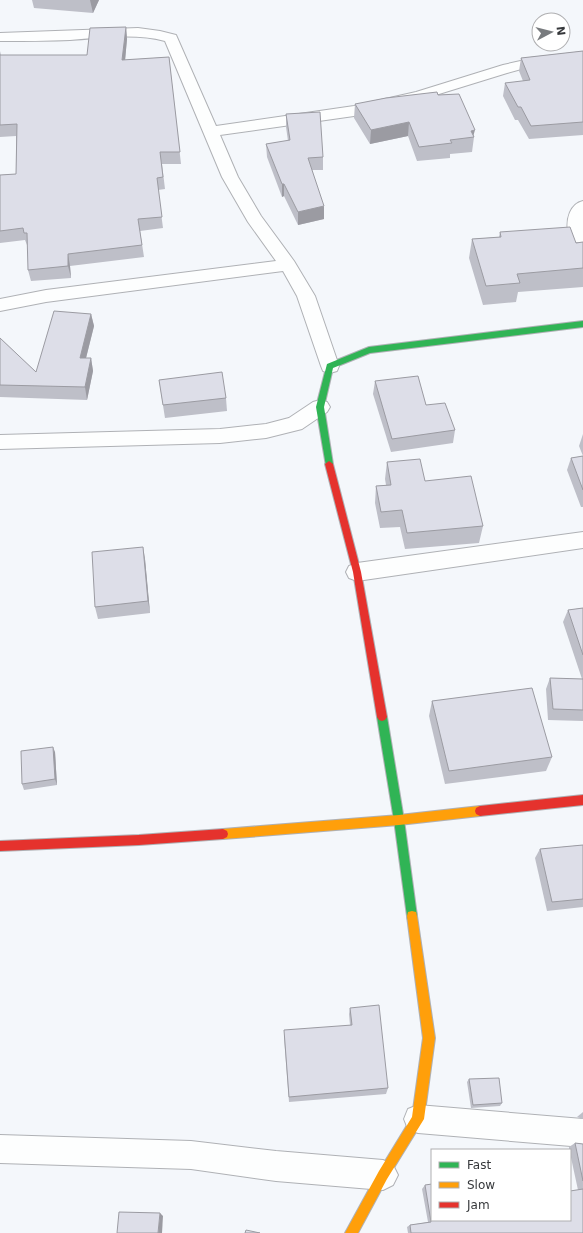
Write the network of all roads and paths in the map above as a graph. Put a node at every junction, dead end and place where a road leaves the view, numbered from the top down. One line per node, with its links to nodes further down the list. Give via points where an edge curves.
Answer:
1 (0, 36): 3 (street, via 49,37 138,33 171,38)
2 (583, 58): 3 (street, via 503,69 421,95 354,111)
3 (210, 132): 6 (street, via 230,177 254,218)
4 (583, 206): 5 (street, via 578,212 577,233)
5 (583, 242)
6 (288, 265): 7 (street, via 46,296); 9 (street, via 306,296)
7 (0, 306)
8 (583, 324): 9 (street, via 369,350)
9 (330, 366): 10 (street)
10 (320, 406): 11 (street, via 295,424 266,431 220,436); 13 (street, via 328,462)
11 (0, 442)
12 (583, 540): 13 (street)
13 (357, 572): 15 (street)
14 (583, 800): 15 (street)
15 (399, 820): 16 (street, via 139,840); 17 (street, via 429,1038)
16 (0, 846)
17 (418, 1119): 18 (street); 20 (street)
18 (583, 1134)
19 (0, 1149): 20 (street, via 190,1155 276,1166)
20 (383, 1175): 21 (street)
21 (351, 1233)

